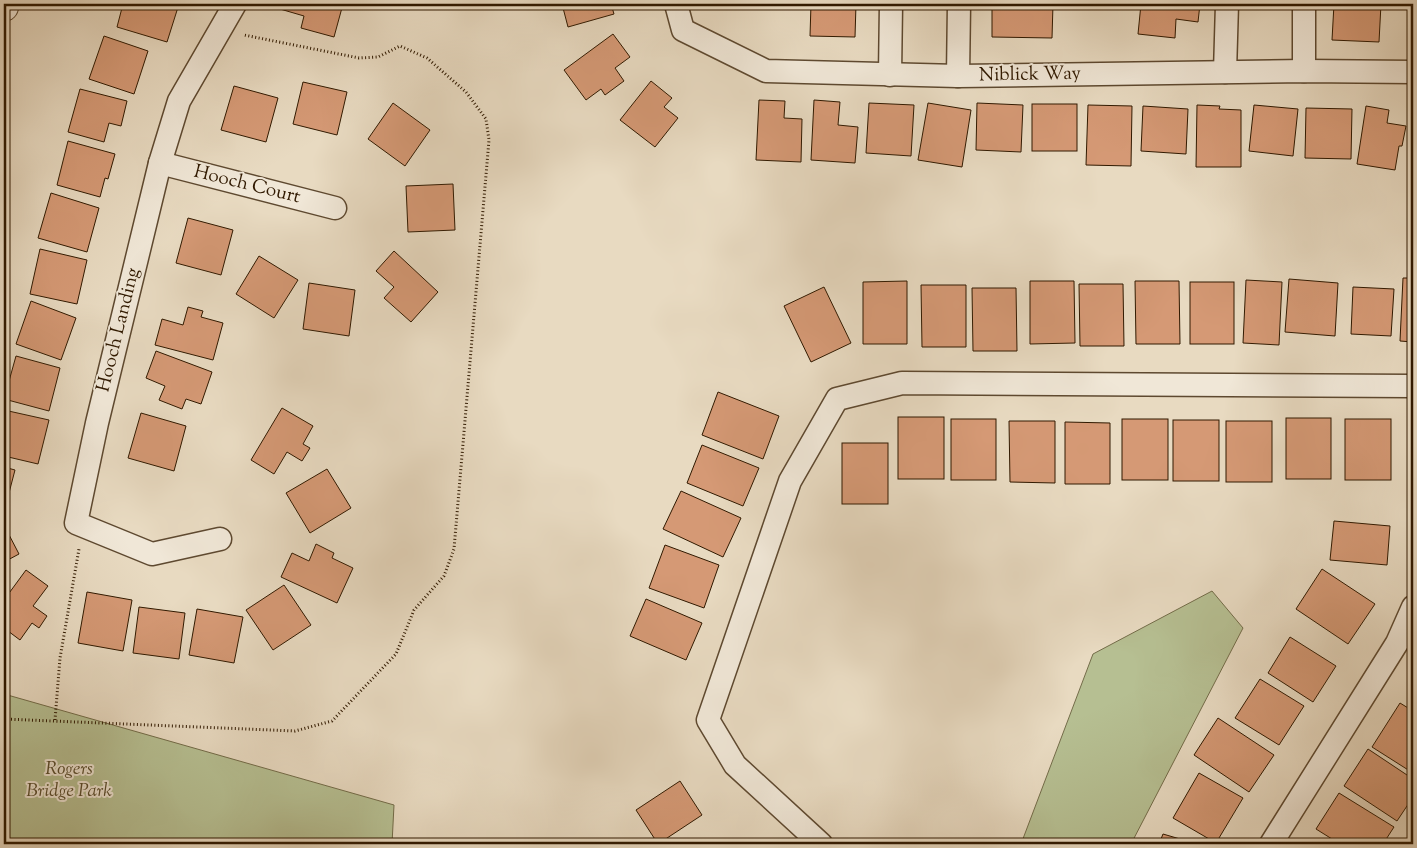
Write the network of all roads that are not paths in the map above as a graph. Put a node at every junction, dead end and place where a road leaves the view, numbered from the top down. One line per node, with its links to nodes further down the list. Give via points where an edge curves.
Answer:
1 (235, 4): 12 (street, Hooch Landing, via 179,102)
2 (676, 4): 10 (street, Niblick Way, via 683,30 766,71)
3 (890, 4): 10 (street)
4 (960, 4): 11 (street)
5 (1228, 4): 8 (street)
6 (1304, 4): 7 (street)
7 (1304, 70): 8 (street, Niblick Way); 9 (street, Niblick Way)
8 (1225, 72): 11 (street, Niblick Way)
9 (1413, 72)
10 (890, 75): 11 (street, Niblick Way)
11 (958, 76)
12 (160, 163): 13 (street, Hooch Court); 15 (street, Hooch Landing, via 96,423 76,523 152,554)
13 (335, 208)
14 (1413, 386): 17 (street, via 902,383 837,399 790,481 708,720 735,765)
15 (220, 539)
16 (1413, 607): 18 (street, via 1397,643)
17 (821, 844)
18 (1271, 844)

